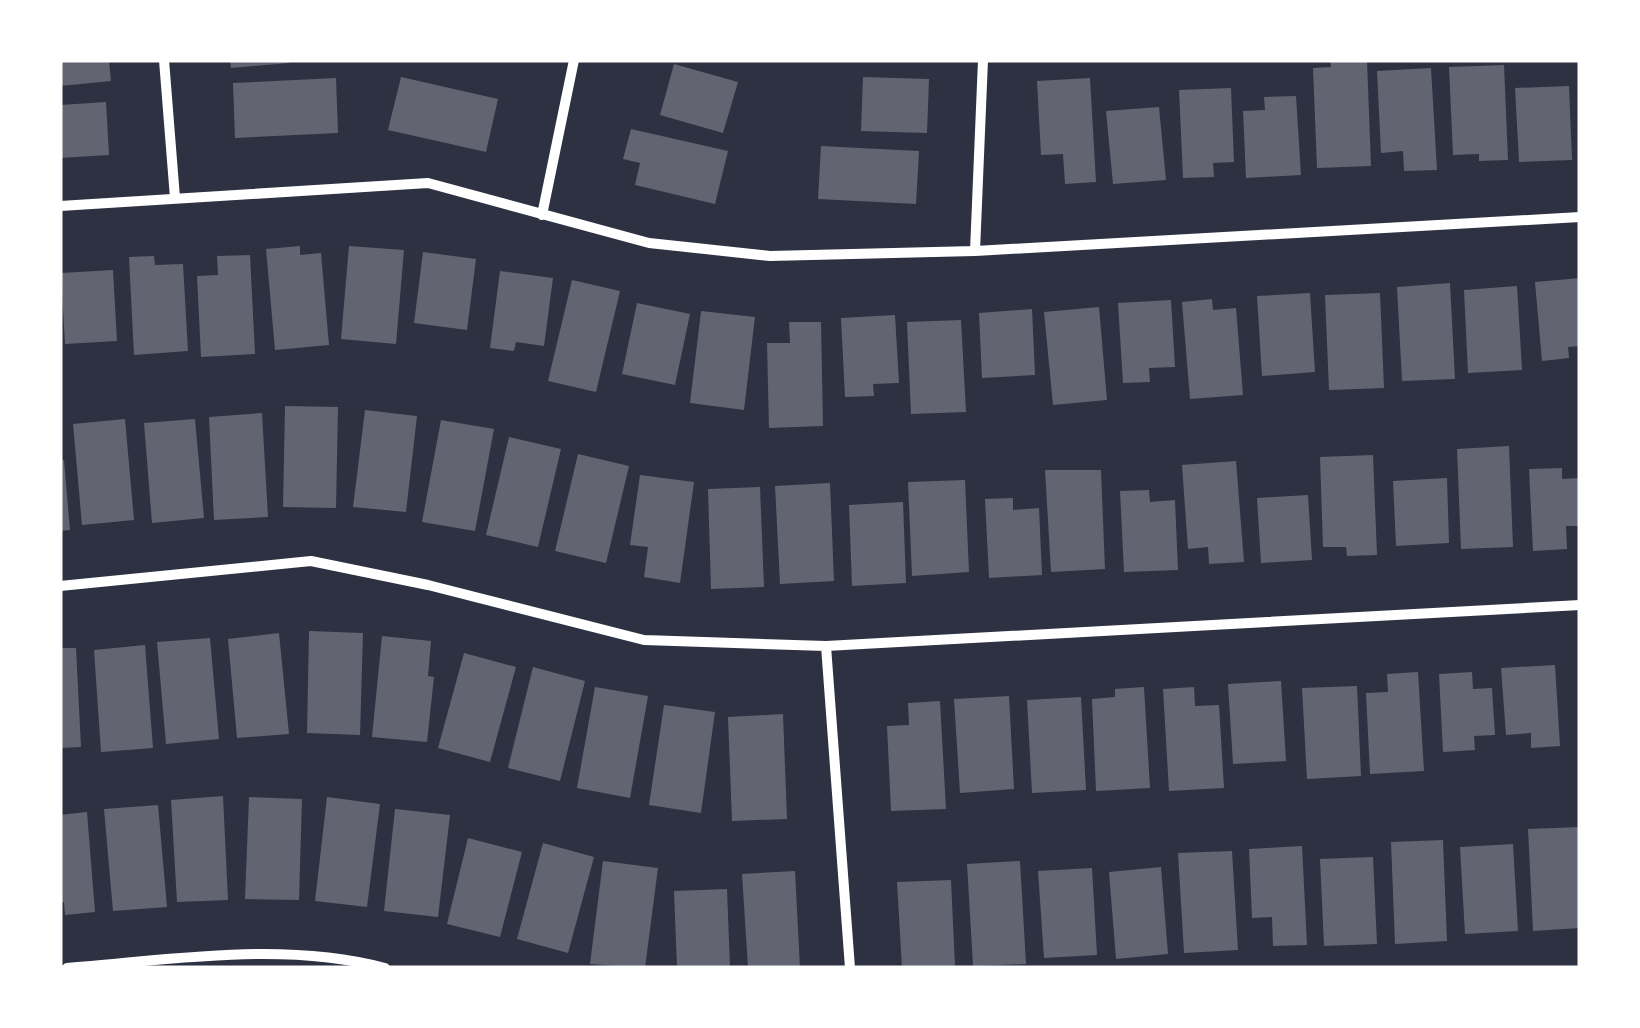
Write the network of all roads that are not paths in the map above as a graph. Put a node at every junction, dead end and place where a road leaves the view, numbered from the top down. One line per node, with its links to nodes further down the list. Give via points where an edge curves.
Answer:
1 (164, 60): 4 (street)
2 (574, 60): 6 (street)
3 (983, 60): 8 (street)
4 (175, 198): 5 (street); 6 (street, via 428,183)
5 (60, 206)
6 (542, 214): 8 (street, via 649,243 770,256)
7 (1580, 217): 8 (street)
8 (975, 251)
9 (60, 586): 11 (street, via 310,562 644,640)
10 (1580, 606): 11 (street)
11 (826, 646): 16 (street)
12 (250, 954): 13 (street); 14 (street); 15 (street, via 350,959)
13 (66, 968)
14 (251, 968)
15 (385, 968)
16 (850, 968)

